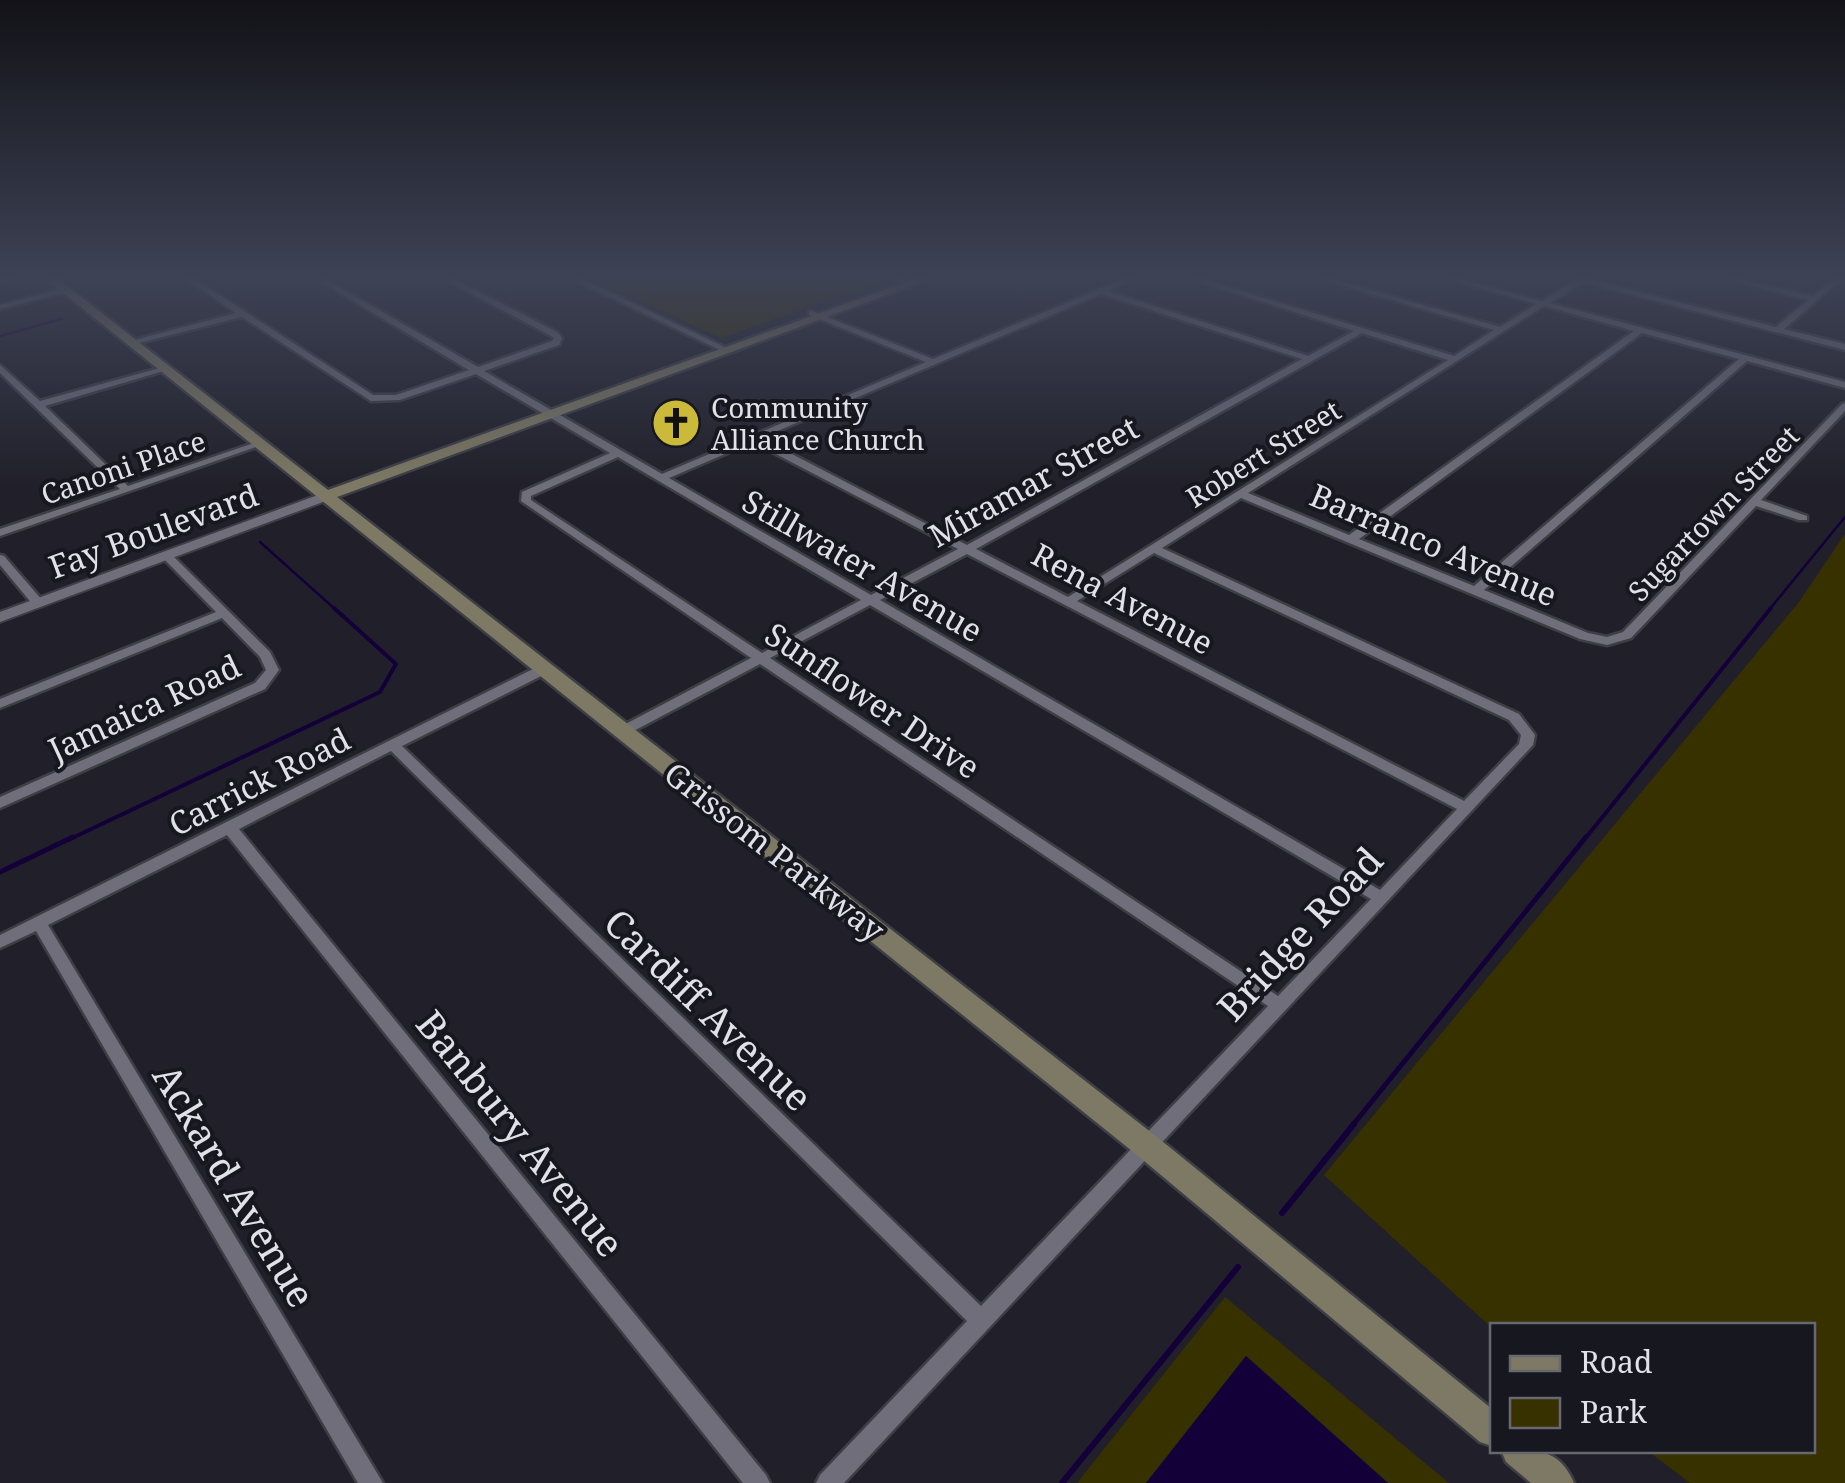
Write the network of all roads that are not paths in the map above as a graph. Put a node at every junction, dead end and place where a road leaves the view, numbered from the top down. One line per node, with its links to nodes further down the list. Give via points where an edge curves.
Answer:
1 (140, 348): 19 (main road, Grissom Parkway)
2 (295, 348): 20 (street, via 372,398 397,398)
3 (439, 348): 20 (street, Stillwater Avenue)
4 (547, 348): 20 (street)
5 (899, 348): 17 (street)
6 (966, 348): 17 (street)
7 (1275, 348): 14 (street)
8 (1328, 348): 14 (street, Miramar Street)
9 (1420, 348): 15 (street)
10 (1472, 348): 15 (street, Robert Street)
11 (1615, 348): 35 (street)
12 (1706, 348): 16 (street)
13 (725, 349): 24 (main road, Fay Boulevard)
14 (1308, 359): 36 (street, Miramar Street)
15 (1455, 359): 30 (street, Robert Street)
16 (1745, 359): 21 (street); 40 (street)
17 (934, 362): 25 (street)
18 (0, 368): 22 (street)
19 (164, 368): 22 (street); 26 (main road, Grissom Parkway)
20 (478, 371): 24 (street, Stillwater Avenue)
21 (1845, 385)
22 (40, 404): 29 (street)
23 (1845, 406): 32 (street, Sugartown Street)
24 (550, 413): 27 (street, Stillwater Avenue); 31 (main road, Fay Boulevard)
25 (753, 438): 28 (street); 36 (street, Rena Avenue)
26 (260, 444): 29 (street, Canoni Place); 31 (main road, Grissom Parkway)
27 (618, 453): 28 (street, Stillwater Avenue); 47 (street, Sunflower Drive, via 532,489 526,501)
28 (660, 478): 41 (street, Stillwater Avenue)
29 (127, 490): 34 (street, Canoni Place)
30 (1241, 494): 35 (street, Barranco Avenue); 37 (street, Robert Street)
31 (326, 496): 38 (street, Fay Boulevard); 48 (main road, Grissom Parkway)
32 (1755, 502): 33 (street); 46 (street, Sugartown Street, via 1627,634)
33 (1802, 518)
34 (0, 532)
35 (1351, 539): 40 (street, Barranco Avenue)
36 (969, 548): 41 (street, Miramar Street); 42 (street, Rena Avenue)
37 (1155, 548): 42 (street, Robert Street); 53 (street, Bridge Road, via 1514,717 1528,735 1526,745)
38 (166, 555): 43 (street, Fay Boulevard); 44 (street, Jamaica Road)
39 (0, 558): 43 (street)
40 (1476, 591): 46 (street, Barranco Avenue)
41 (871, 601): 47 (street, Miramar Street); 55 (street, Stillwater Avenue)
42 (1070, 601): 53 (street, Rena Avenue)
43 (38, 602): 45 (street, Fay Boulevard)
44 (223, 614): 49 (street); 52 (street, Jamaica Road, via 266,654 273,670 260,686)
45 (0, 617)
46 (1607, 641)
47 (761, 658): 50 (street, Miramar Street); 58 (street, Sunflower Drive)
48 (544, 669): 50 (main road, Grissom Parkway); 51 (street, Carrick Road)
49 (0, 704)
50 (623, 731): 59 (main road, Grissom Parkway)
51 (392, 744): 54 (street, Carrick Road); 60 (street, Cardiff Avenue)
52 (0, 803)
53 (1466, 808): 55 (street, Bridge Road)
54 (229, 827): 56 (street, Carrick Road); 64 (street, Banbury Avenue)
55 (1380, 897): 58 (street, Bridge Road)
56 (39, 923): 57 (street, Carrick Road); 63 (street, Ackard Avenue)
57 (0, 942)
58 (1279, 1004): 59 (street, Bridge Road)
59 (1146, 1146): 60 (street, Bridge Road); 61 (main road, Grissom Parkway)
60 (980, 1319): 65 (street, Bridge Road)
61 (1490, 1428)
62 (1522, 1453): 66 (main road)
63 (371, 1483)
64 (758, 1483)
65 (828, 1483)
66 (1558, 1483)

